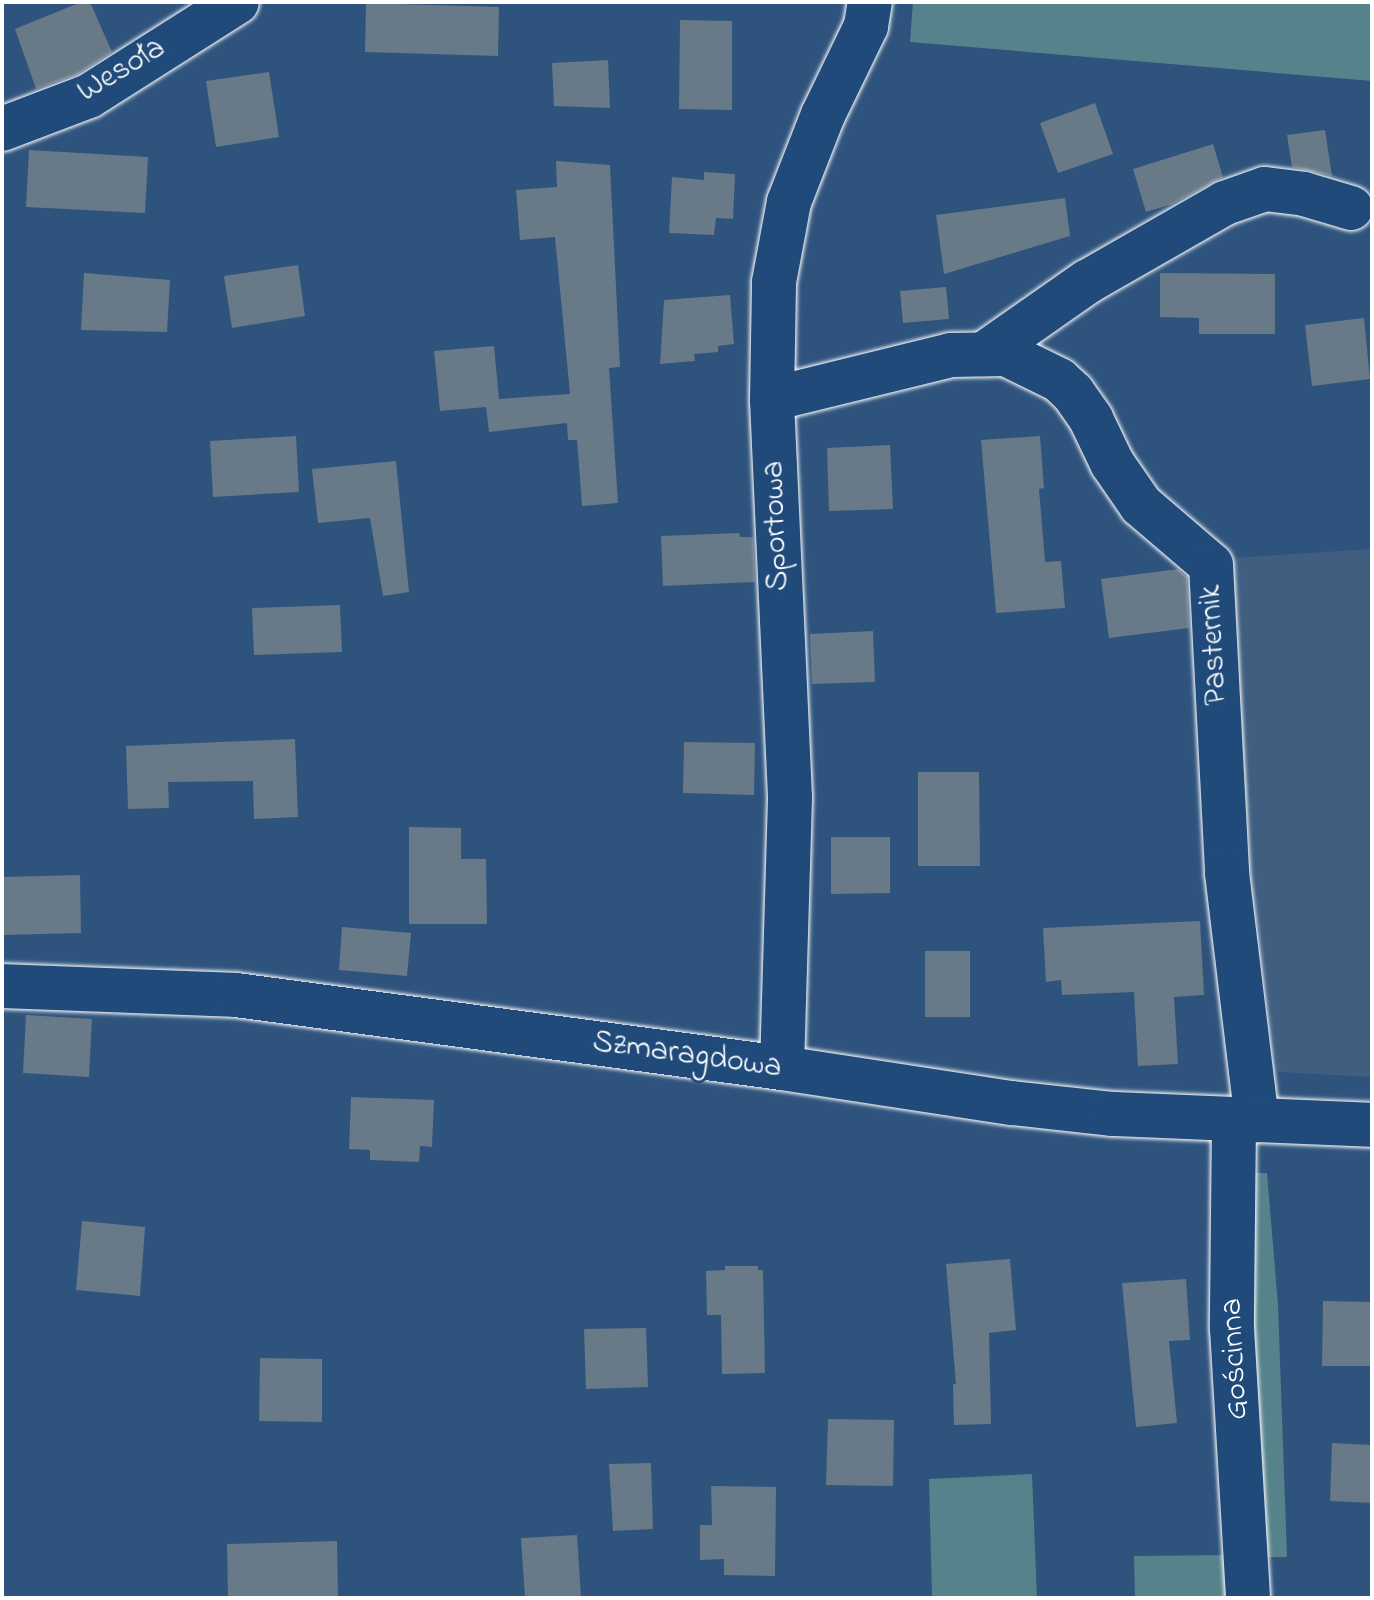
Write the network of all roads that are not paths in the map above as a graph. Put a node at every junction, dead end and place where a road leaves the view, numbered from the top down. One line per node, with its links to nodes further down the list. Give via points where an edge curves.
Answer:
1 (237, 2): 3 (street, Wesoła, via 89,96)
2 (870, 2): 6 (street, Sportowa, via 866,26 789,202 774,282)
3 (2, 129)
4 (1351, 208): 5 (street, via 1265,189 1225,203 1087,282)
5 (984, 354): 6 (street, Pasternik, via 951,355); 9 (street, Pasternik, via 1006,354 1059,380 1091,419 1141,505 1211,565)
6 (772, 399): 8 (street, Sportowa, via 790,797)
7 (2, 986): 8 (street, Szmaragdowa, via 236,995)
8 (782, 1068): 9 (street, Szmaragdowa, via 1012,1103)
9 (1245, 1120): 10 (street, Szmaragdowa); 11 (street, Gościnna, via 1232,1328)
10 (1372, 1125)
11 (1248, 1598)

